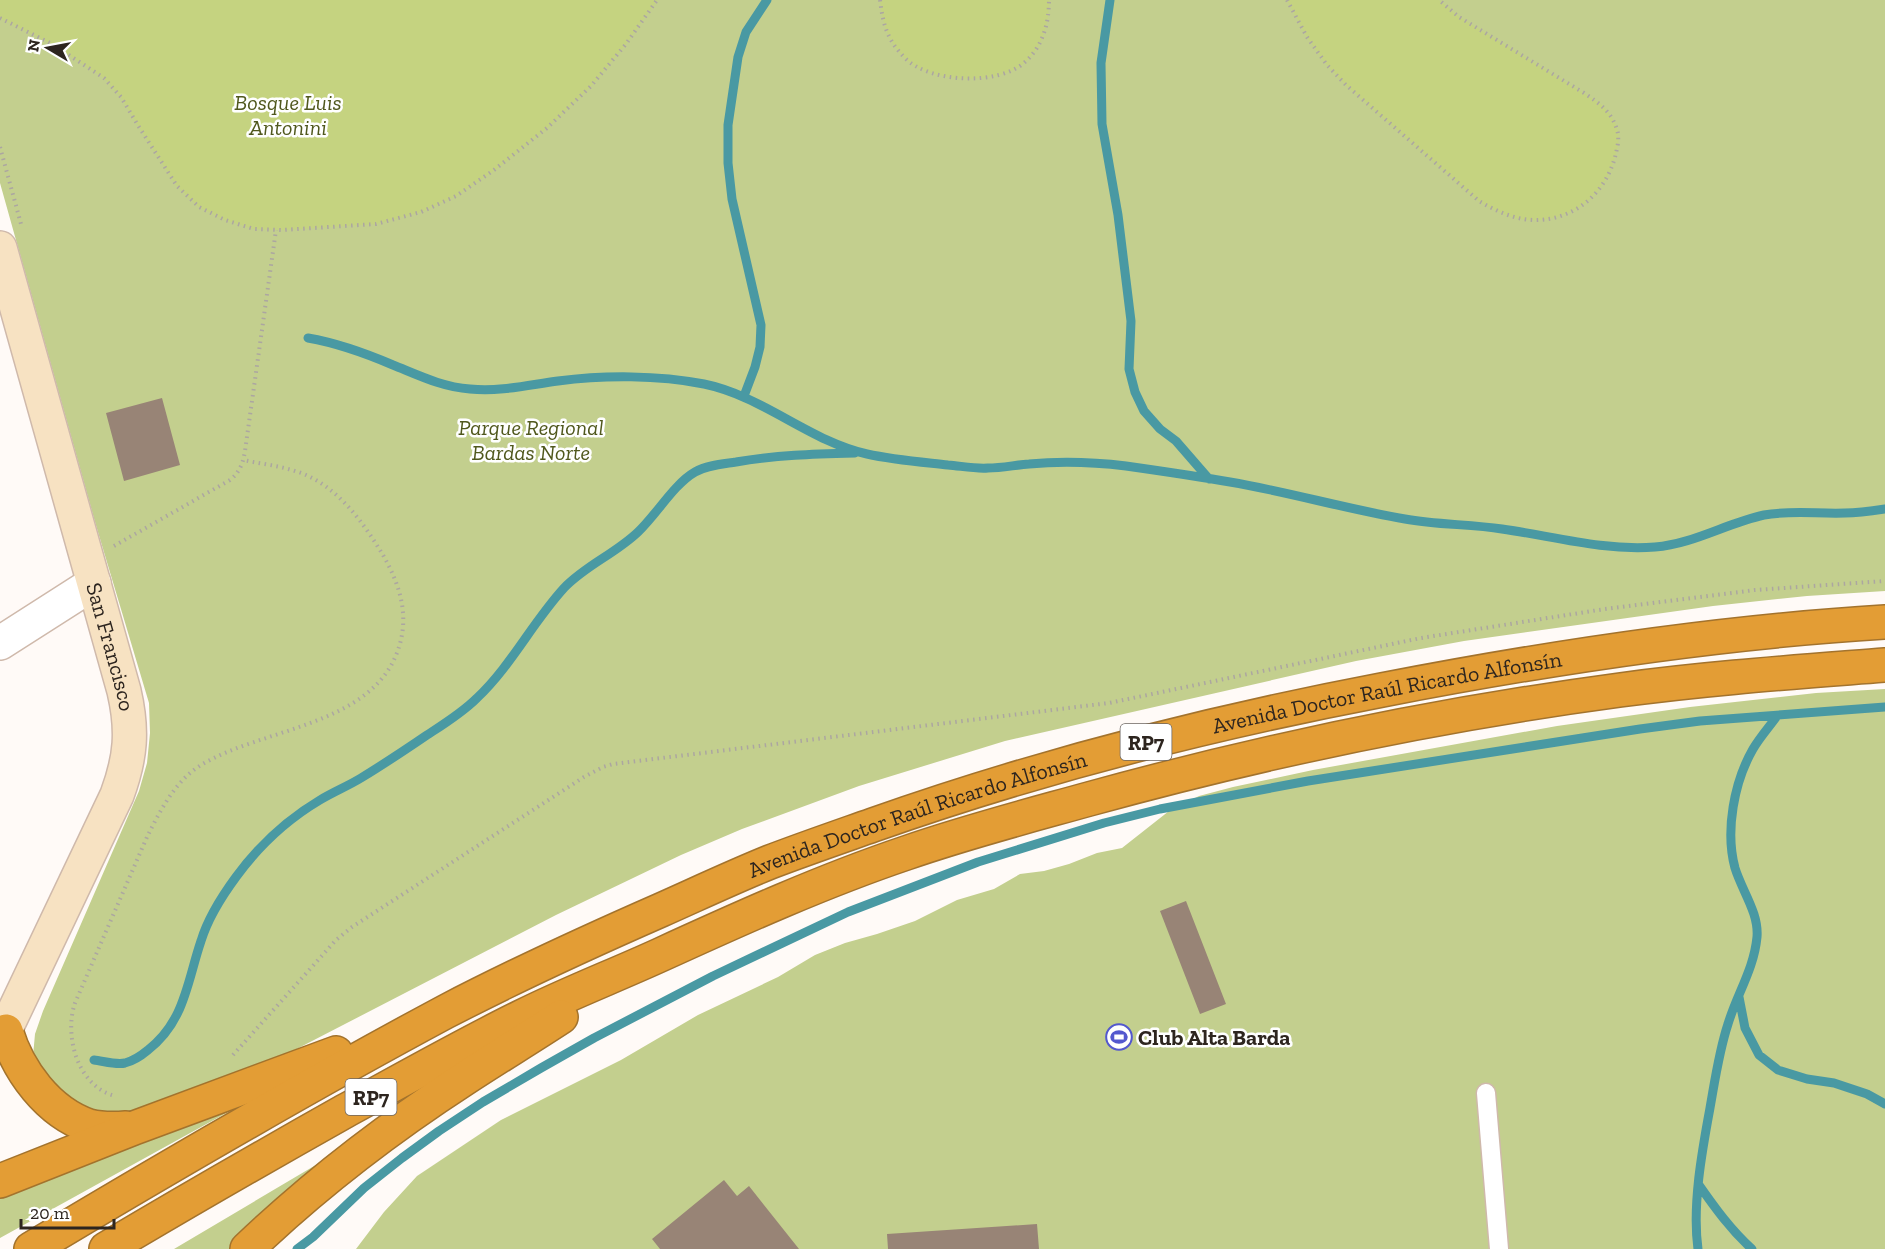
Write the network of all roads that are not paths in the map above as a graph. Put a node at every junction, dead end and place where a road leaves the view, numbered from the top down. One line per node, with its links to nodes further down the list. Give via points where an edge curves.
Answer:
1 (0, 248): 2 (main road, San Francisco)
2 (94, 583): 4 (street); 8 (main road, San Francisco, via 128,708 129,755 117,795)
3 (1885, 622): 7 (highway, Avenida Doctor Raúl Ricardo Alfonsín / RP7, via 1661,645 1505,668 1277,711 1075,760 959,795 777,859 604,934)
4 (0, 643)
5 (1885, 665): 6 (highway, Avenida Doctor Raúl Ricardo Alfonsín / RP7, via 1691,682 1559,699 1401,726 1224,764 1023,816 903,854)
6 (644, 962): 13 (highway, Avenida Doctor Raúl Ricardo Alfonsín / RP7, via 577,990 456,1050 230,1175); 14 (highway, via 390,1130)
7 (448, 1011): 10 (highway); 12 (highway, Avenida Doctor Raúl Ricardo Alfonsín / RP7, via 218,1138)
8 (2, 1036): 10 (highway, via 25,1074 57,1107 92,1126)
9 (1486, 1093): 15 (lane)
10 (134, 1128): 11 (highway)
11 (0, 1181)
12 (31, 1249)
13 (106, 1249)
14 (247, 1249)
15 (1499, 1249)

